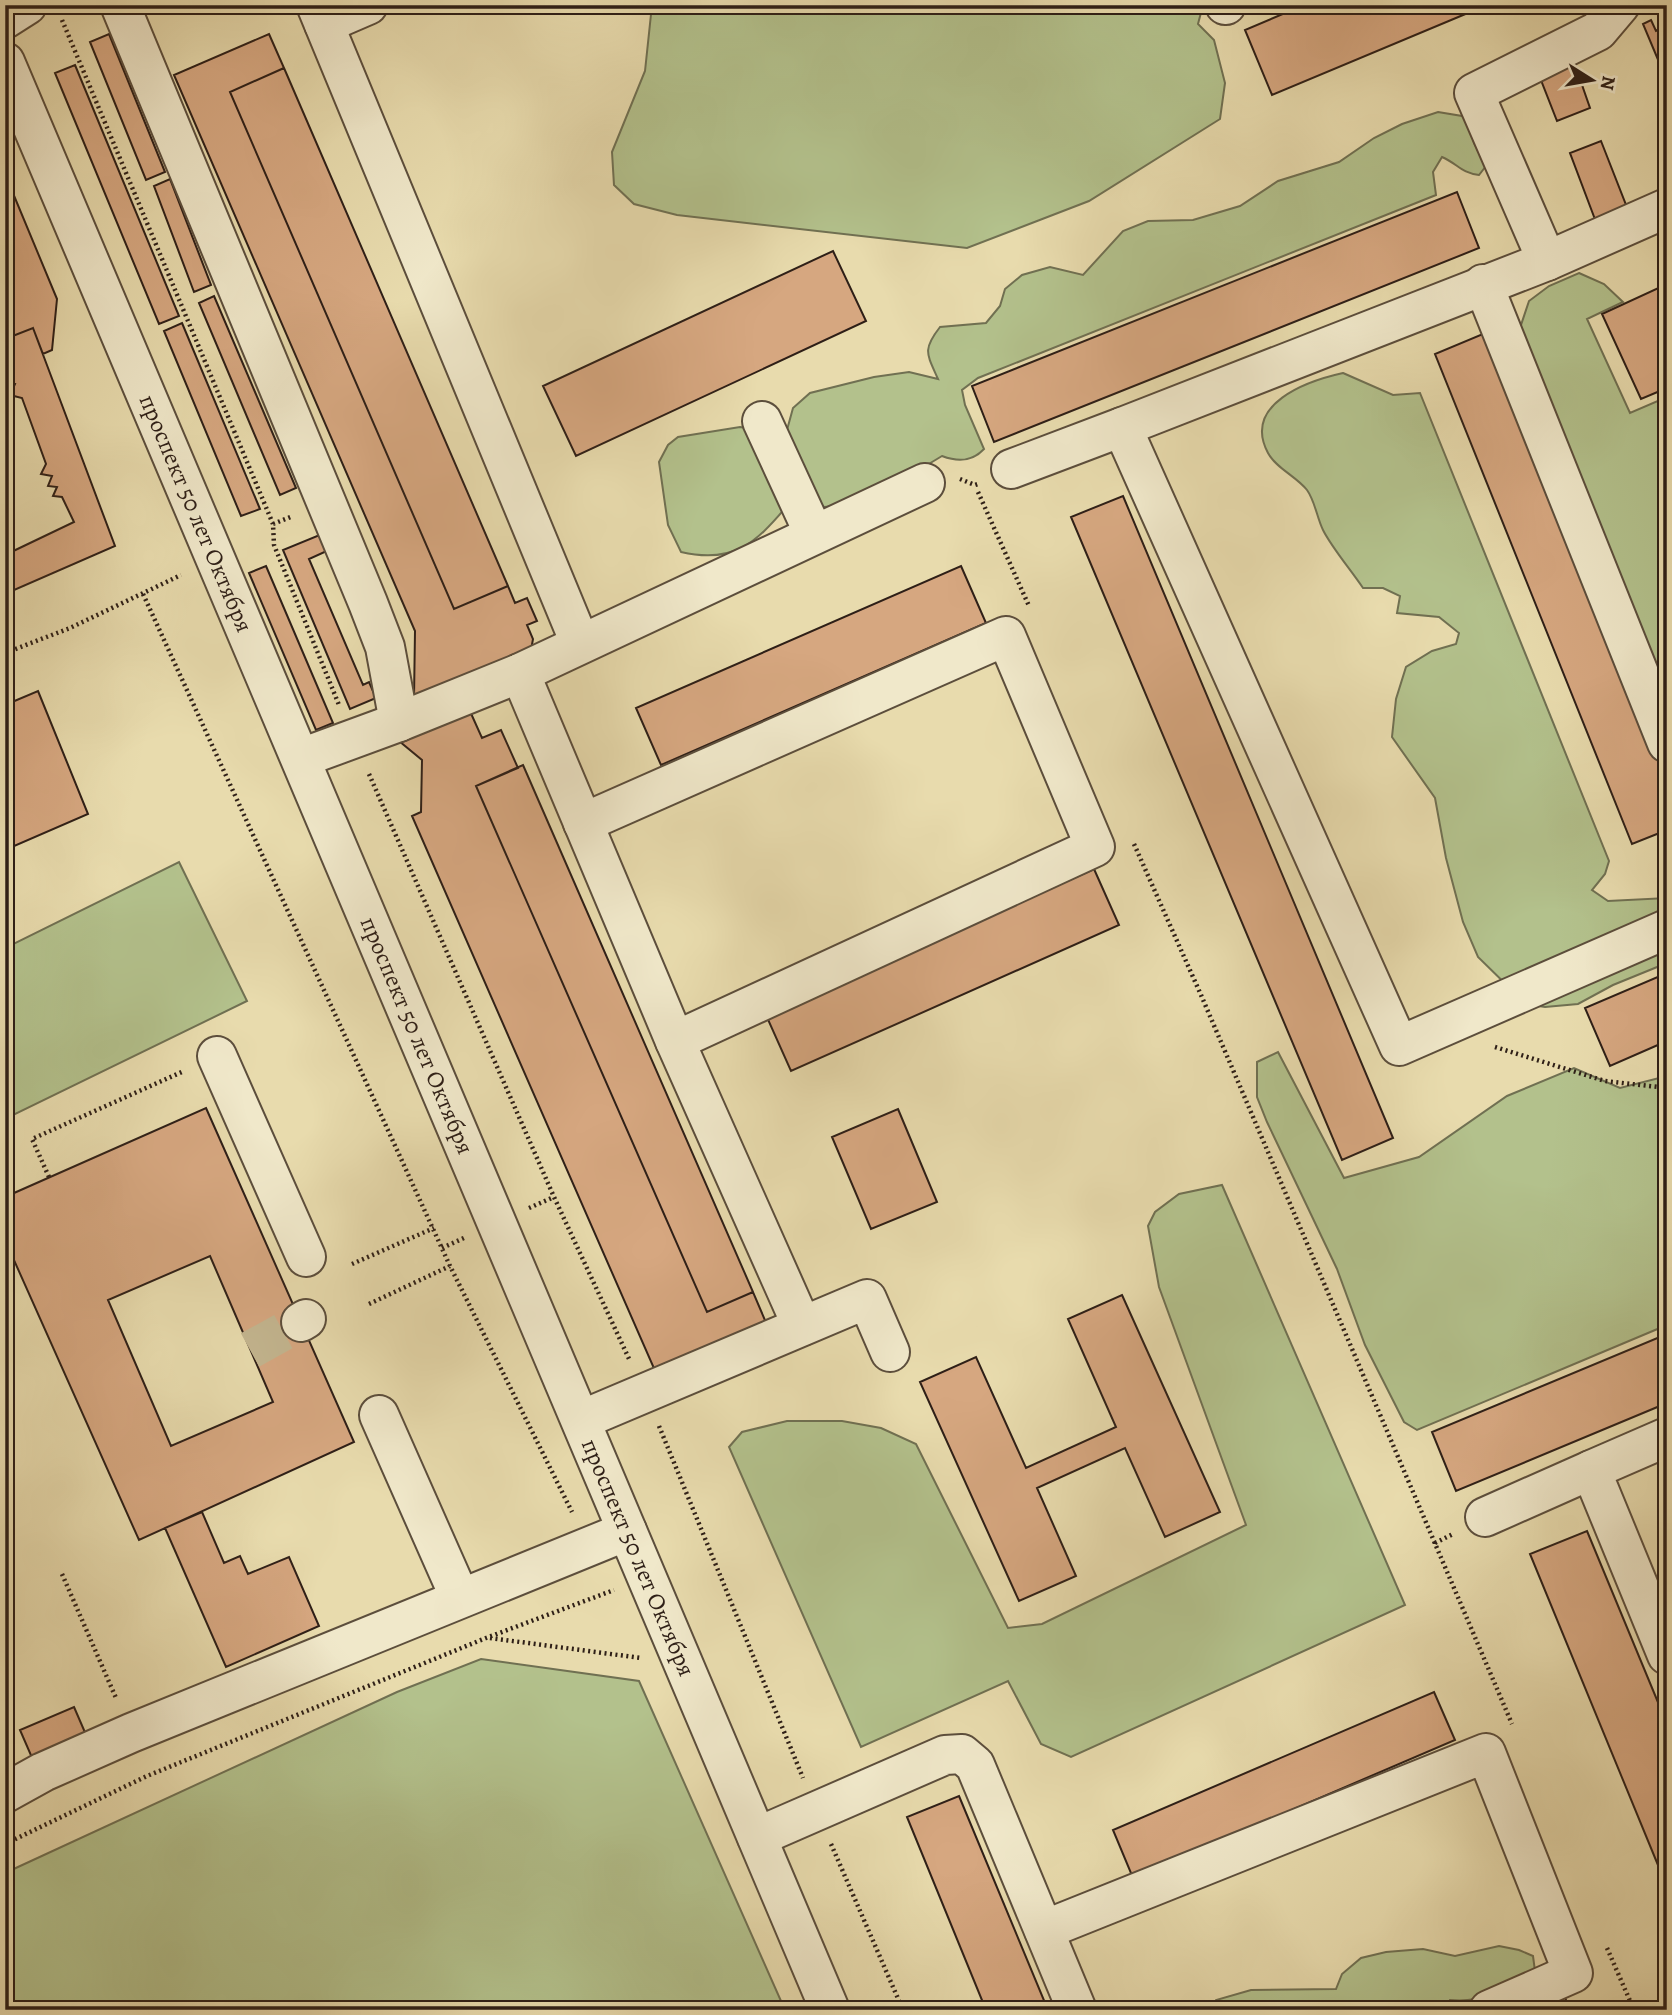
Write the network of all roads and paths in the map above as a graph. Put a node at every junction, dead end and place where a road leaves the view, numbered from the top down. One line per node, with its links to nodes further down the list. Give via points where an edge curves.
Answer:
1 (120, 5): 23 (street, via 368,603 385,647)
2 (368, 5): 5 (street)
3 (1620, 5): 9 (street, via 1598,31 1474,93)
4 (44, 12): 6 (street); 24 (path, via 274,524 274,545)
5 (320, 15): 20 (street)
6 (5, 19)
7 (5, 62): 17 (street, проспект 50 лет Октября)
8 (1667, 208): 9 (street)
9 (1547, 261): 10 (street)
10 (1483, 284): 12 (street); 25 (street)
11 (762, 421): 16 (street)
12 (1122, 427): 13 (street); 30 (street, via 1399,1046)
13 (1011, 469)
14 (925, 483): 16 (street)
15 (975, 485): 19 (path)
16 (814, 534): 20 (street)
17 (217, 558): 18 (path); 26 (street, проспект 50 лет Октября)
18 (143, 594): 21 (path); 35 (path)
19 (1032, 612)
20 (580, 643): 22 (street)
21 (5, 653)
22 (520, 673): 23 (street); 27 (street)
23 (399, 722): 24 (street)
24 (353, 739): 26 (street); 42 (path)
25 (1667, 743)
26 (301, 758): 44 (street, проспект 50 лет Октября)
27 (583, 823): 31 (street); 31 (street, via 1006,636 1095,847)
28 (1133, 842): 57 (path)
29 (1667, 929): 30 (street)
30 (1458, 1020): 33 (path, via 1494,1047 1605,1081)
31 (675, 1041): 40 (street)
32 (217, 1056): 34 (path, via 32,1139); 36 (street)
33 (1667, 1088)
34 (49, 1177)
35 (434, 1228): 37 (path); 38 (path)
36 (306, 1256)
37 (352, 1264)
38 (450, 1266): 39 (path); 49 (path)
39 (369, 1304)
40 (802, 1326): 41 (street, via 867,1299); 42 (street)
41 (890, 1352)
42 (645, 1392): 44 (street); 61 (path)
43 (379, 1415): 53 (street)
44 (581, 1420): 48 (street, проспект 50 лет Октября)
45 (1667, 1437): 46 (street)
46 (1591, 1470): 47 (street); 55 (street)
47 (1485, 1517)
48 (628, 1531): 49 (street); 51 (street, проспект 50 лет Октября)
49 (589, 1548): 52 (path); 53 (street)
50 (62, 1574): 58 (path)
51 (647, 1577): 52 (path); 56 (street, проспект 50 лет Октября)
52 (609, 1592): 54 (path)
53 (460, 1598): 58 (street)
54 (486, 1637): 56 (path); 59 (path)
55 (1667, 1655)
56 (684, 1664): 62 (street, проспект 50 лет Октября)
57 (1515, 1732)
58 (131, 1733): 59 (path); 60 (street)
59 (147, 1776): 63 (path)
60 (5, 1793)
61 (817, 1812): 62 (street); 64 (street, via 945,1755 962,1754 975,1765); 67 (path)
62 (757, 1837): 66 (street, проспект 50 лет Октября)
63 (5, 1844)
64 (1044, 1930): 68 (street); 69 (street, via 1486,1753 1573,1973)
65 (1607, 1947): 70 (path)
66 (830, 2010)
67 (903, 2010)
68 (1077, 2010)
69 (1489, 2010)
70 (1634, 2010)

